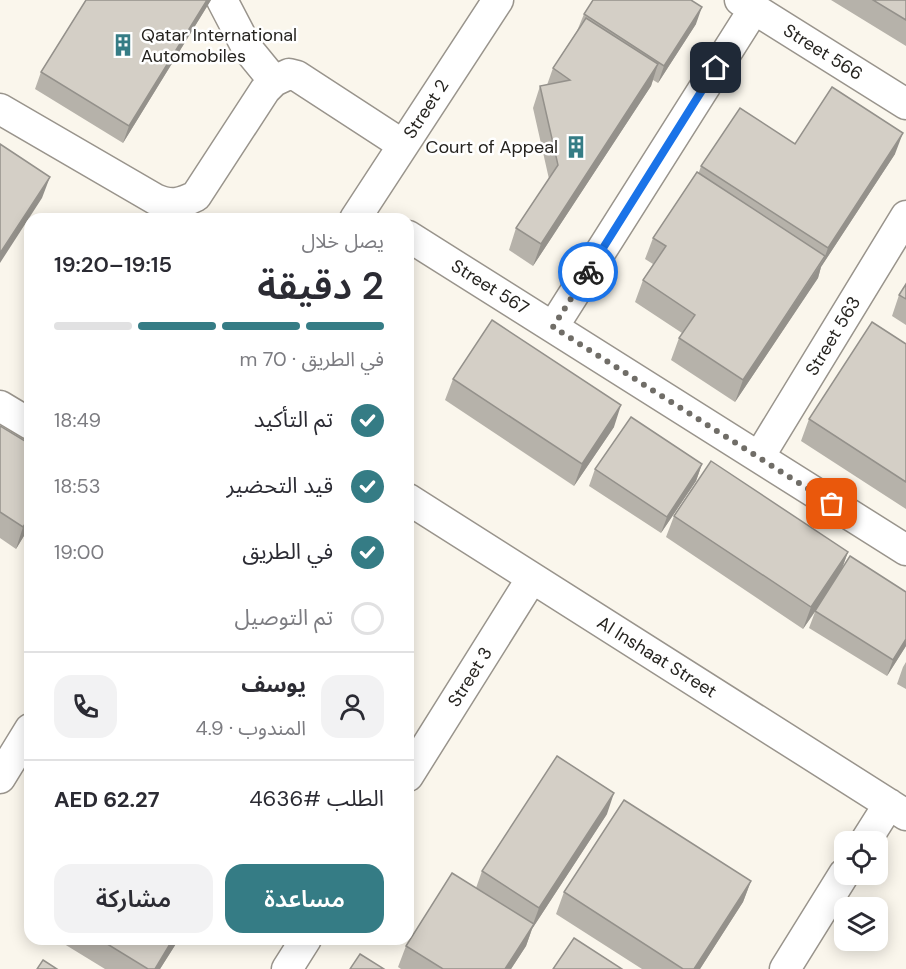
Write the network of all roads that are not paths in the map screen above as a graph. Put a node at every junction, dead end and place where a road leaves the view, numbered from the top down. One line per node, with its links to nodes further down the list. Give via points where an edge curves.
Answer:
1 (222, 0): 4 (street, via 247,48)
2 (498, 0): 7 (street, Street 2)
3 (747, 4): 5 (street, Street 566); 11 (street)
4 (274, 81): 6 (street, via 196,196 168,205); 7 (street, via 289,74 297,76)
5 (906, 104)
6 (0, 109)
7 (403, 145): 8 (street, Street 2)
8 (367, 213)
9 (906, 216): 14 (street, Street 563)
10 (414, 240): 11 (street, Street 567)
11 (553, 327): 14 (street, Street 567)
12 (0, 406): 13 (street)
13 (24, 420)
14 (759, 457): 16 (street, Street 567)
15 (414, 503): 17 (street, Al Inshaat Street)
16 (906, 550)
17 (532, 578): 19 (street, Street 3); 21 (street, Al Inshaat Street)
18 (24, 739): 20 (street)
19 (414, 766)
20 (0, 778)
21 (897, 809): 22 (street)
22 (876, 831)
23 (837, 885): 26 (street)
24 (302, 945): 25 (street)
25 (287, 969)
26 (785, 969)

